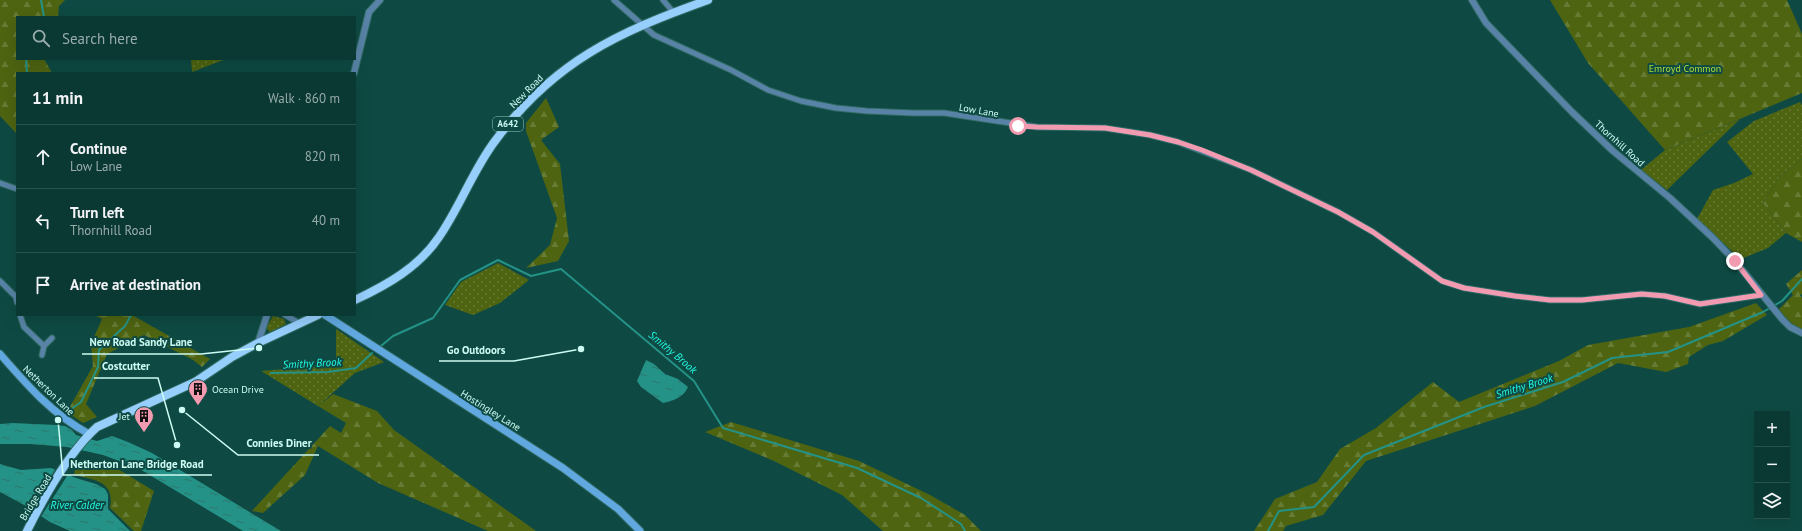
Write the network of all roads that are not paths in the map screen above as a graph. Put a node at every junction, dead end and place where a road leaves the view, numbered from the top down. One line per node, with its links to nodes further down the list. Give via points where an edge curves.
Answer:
1 (380, 0): 8 (street, via 369,12)
2 (614, 0): 7 (street, Low Lane)
3 (663, 0): 6 (street)
4 (708, 0): 6 (highway, New Road / A642)
5 (1472, 0): 12 (street, Thornhill Road, via 1486,23 1572,112 1713,238 1735,261)
6 (674, 13): 7 (highway, New Road / A642)
7 (642, 26): 12 (street, Low Lane, via 672,44 731,70 768,90 801,101 867,111 944,113 1037,127 1105,128 1178,142 1251,170 1338,212 1373,232 1442,281 1464,288 1550,300 1582,300 1642,294 1700,304); 14 (highway, New Road / A642, via 596,48 543,86 494,142 442,232 425,254 392,281)
8 (354, 72)
9 (0, 183): 10 (street)
10 (16, 188)
11 (0, 281): 13 (street)
12 (1761, 295): 21 (street, Thornhill Road, via 1786,323)
13 (16, 297)
14 (356, 299)
15 (20, 316): 24 (street, via 24,327)
16 (264, 316): 23 (street)
17 (287, 316): 20 (street)
18 (316, 316): 20 (highway)
19 (327, 316): 29 (main road, Hostingley Lane, via 563,468 618,509)
20 (298, 323): 23 (highway)
21 (1802, 333)
22 (52, 338): 24 (street)
23 (258, 343): 27 (highway, via 194,382 103,424)
24 (44, 346): 26 (street)
25 (0, 354): 27 (main road, Netherton Lane, via 54,411 69,424)
26 (42, 355)
27 (89, 434): 28 (highway, Bridge Road, via 63,470)
28 (27, 531)
29 (640, 531)

